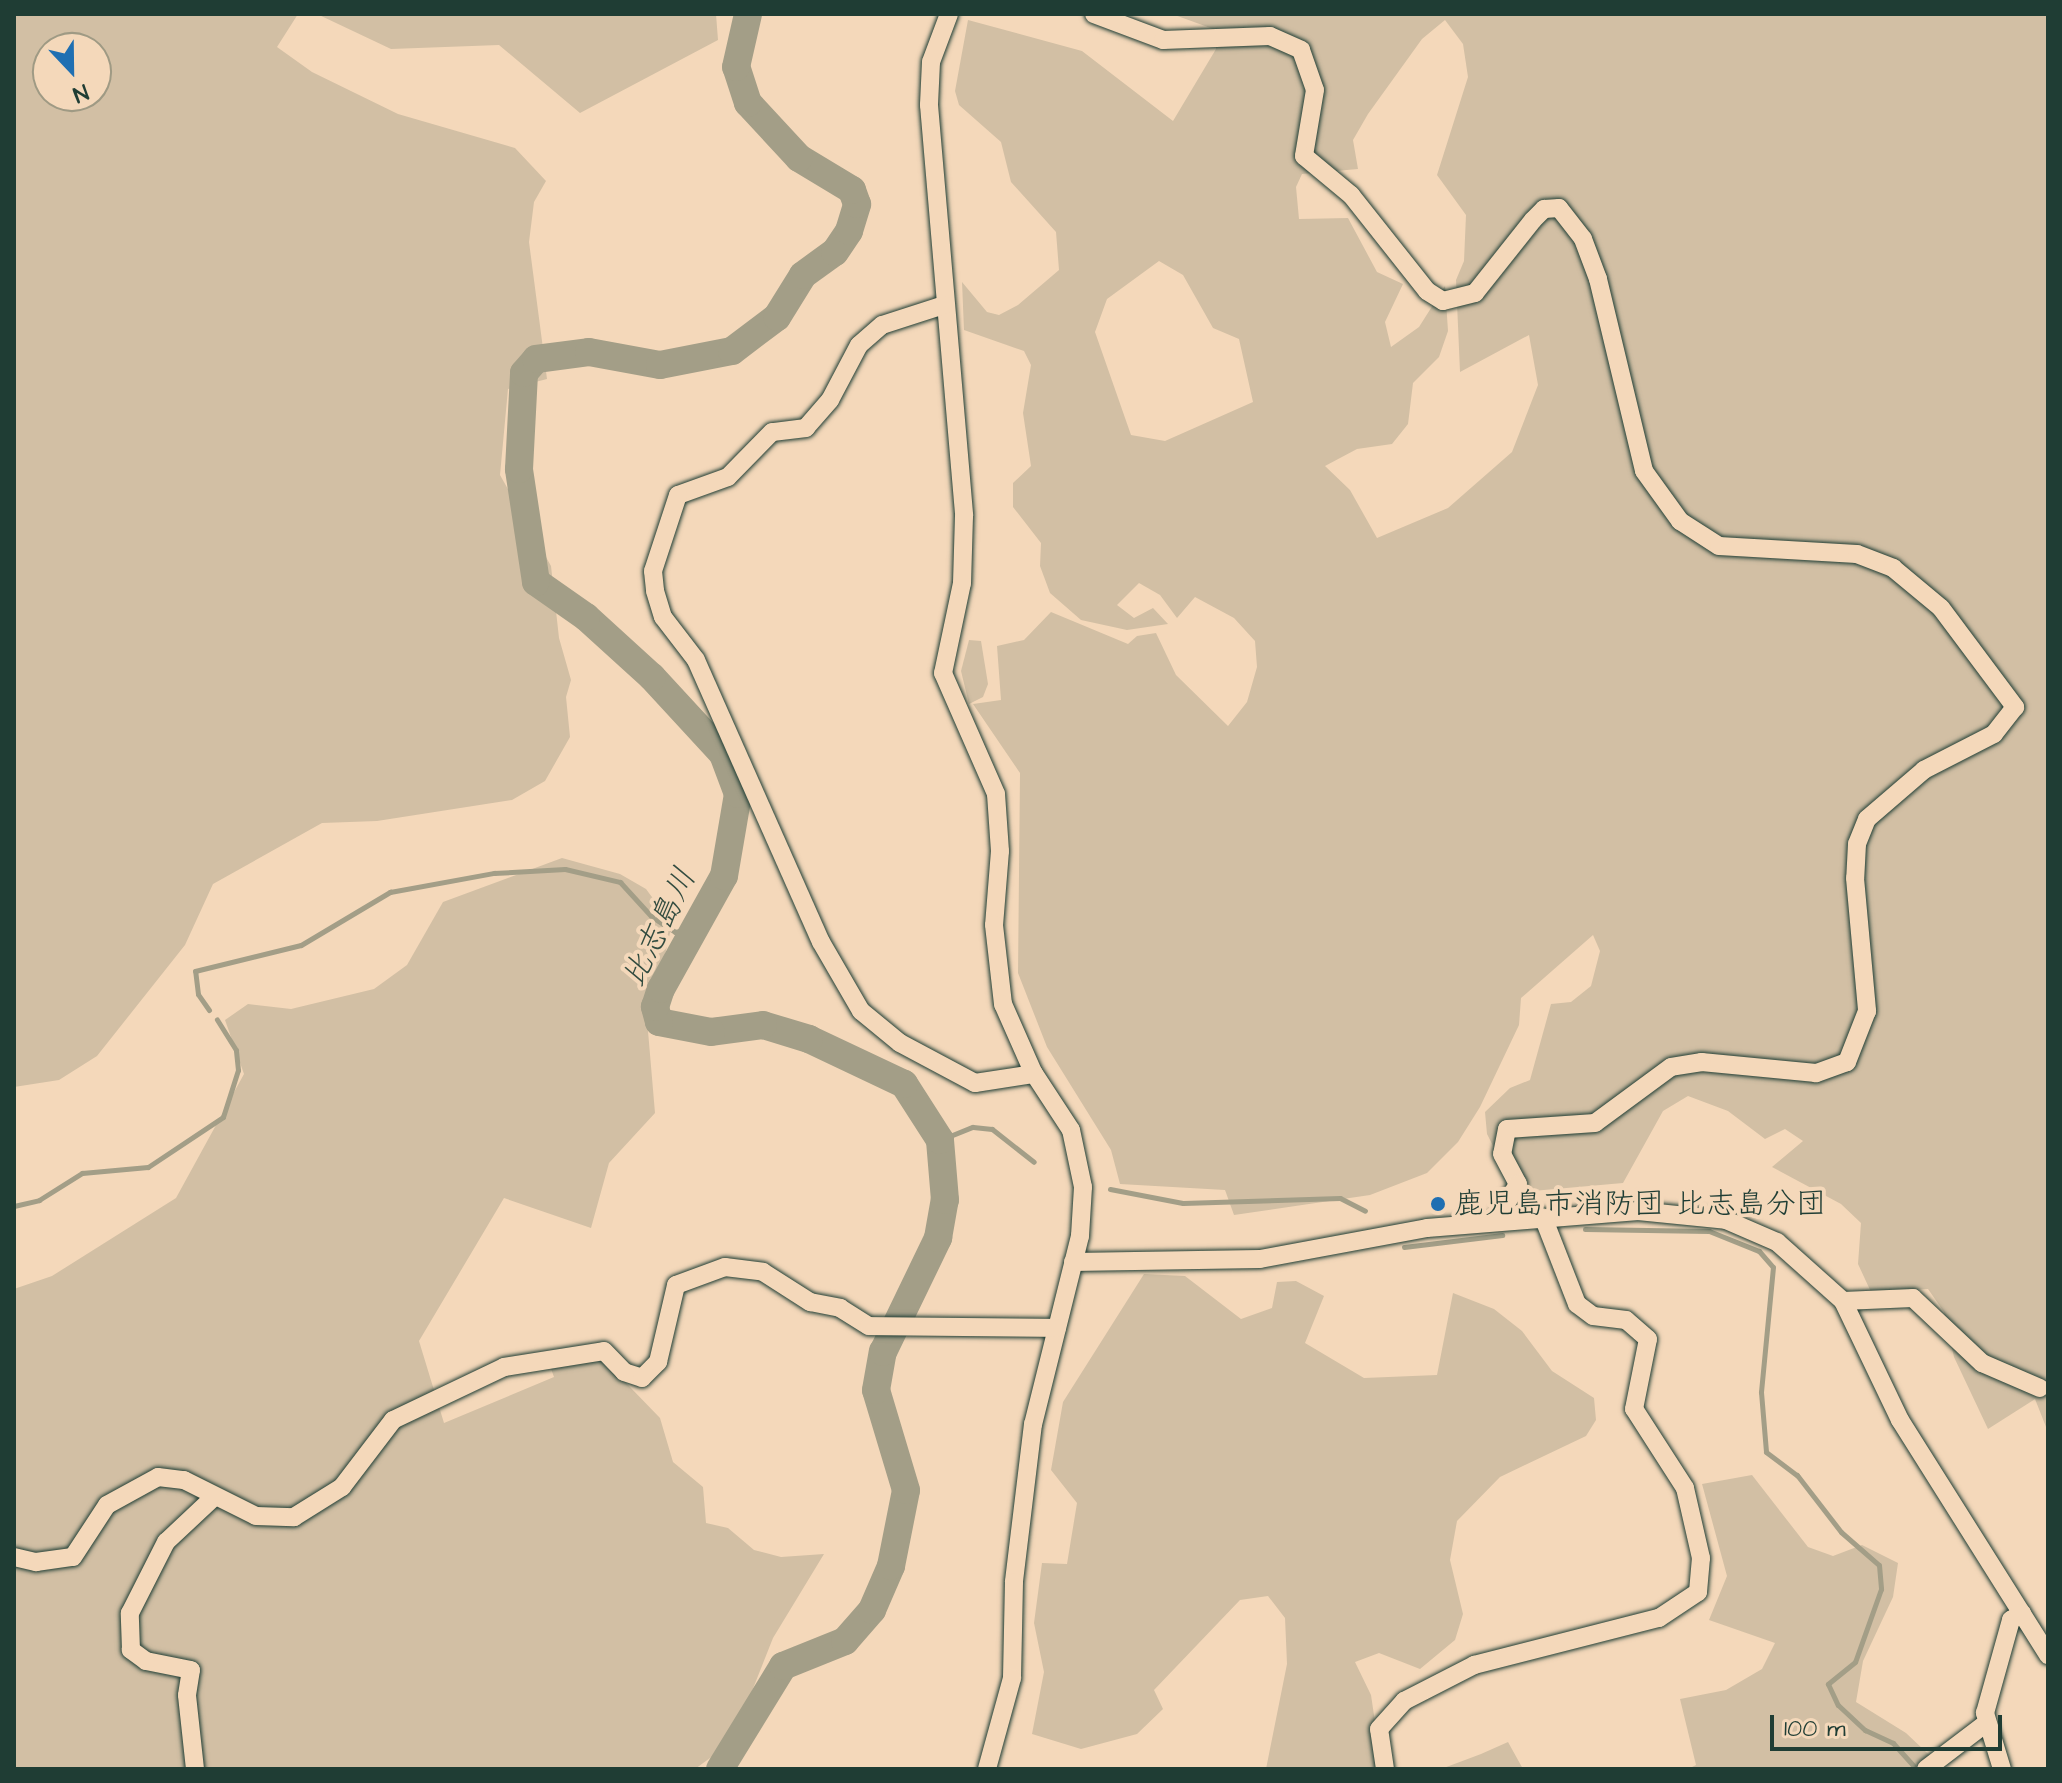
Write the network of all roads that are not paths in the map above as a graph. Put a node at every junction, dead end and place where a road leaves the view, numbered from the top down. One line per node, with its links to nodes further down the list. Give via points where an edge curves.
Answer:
1 (949, 14): 3 (street, via 931,62 929,105)
2 (1094, 14): 6 (street, via 1163,40 1270,36 1301,50 1315,90 1304,156 1351,195 1427,291 1443,301 1475,293 1533,220 1544,209 1559,208 1583,239 1602,292 1640,460 1680,521 1719,546 1857,554 1893,568 1941,608 2015,707 1994,734 1924,770 1867,819 1857,844 1855,878 1867,1011 1847,1062 1816,1073 1702,1062 1671,1067 1595,1123 1507,1129 1502,1154 1518,1184)
3 (944, 305): 4 (street, via 964,529 962,583 943,673 996,794 997,966 1014,1036); 4 (street, via 882,325 859,345 830,400 806,428 772,432 728,477 678,495 653,571 655,591 663,617 696,660 821,942 861,1011 900,1043 975,1083)
4 (1034, 1074): 7 (street, via 1060,1106 1082,1167 1082,1224)
5 (1543, 1217): 6 (street); 8 (street, via 1663,1210 1726,1220 1777,1242); 18 (street, via 1577,1304 1593,1316 1626,1320 1648,1339 1634,1409 1685,1488 1701,1558 1698,1592 1659,1618 1474,1665 1404,1701 1379,1729)
6 (1495, 1222): 7 (street, via 1427,1228 1260,1259)
7 (1073, 1262): 9 (street)
8 (1843, 1301): 10 (street, via 1913,1298 1982,1363); 13 (street, via 1900,1420)
9 (1057, 1328): 11 (street, via 869,1326 840,1308 810,1302 763,1272 725,1267 676,1285 658,1362 642,1378 624,1372 604,1351 504,1367 393,1420 342,1487 294,1517 256,1516); 17 (street, via 1033,1424 1019,1525 1009,1703)
10 (2040, 1388)
11 (214, 1497): 12 (street, via 177,1477 147,1479 107,1505 73,1557 36,1562); 16 (street, via 166,1542 130,1613 131,1650 146,1661 191,1670 187,1695)
12 (14, 1557)
13 (2022, 1613): 14 (street); 15 (street, via 2011,1620 1994,1671)
14 (2048, 1655)
15 (1985, 1724): 19 (street); 20 (street)
16 (195, 1769)
17 (987, 1769)
18 (1385, 1769)
19 (1926, 1769)
20 (2002, 1769)

